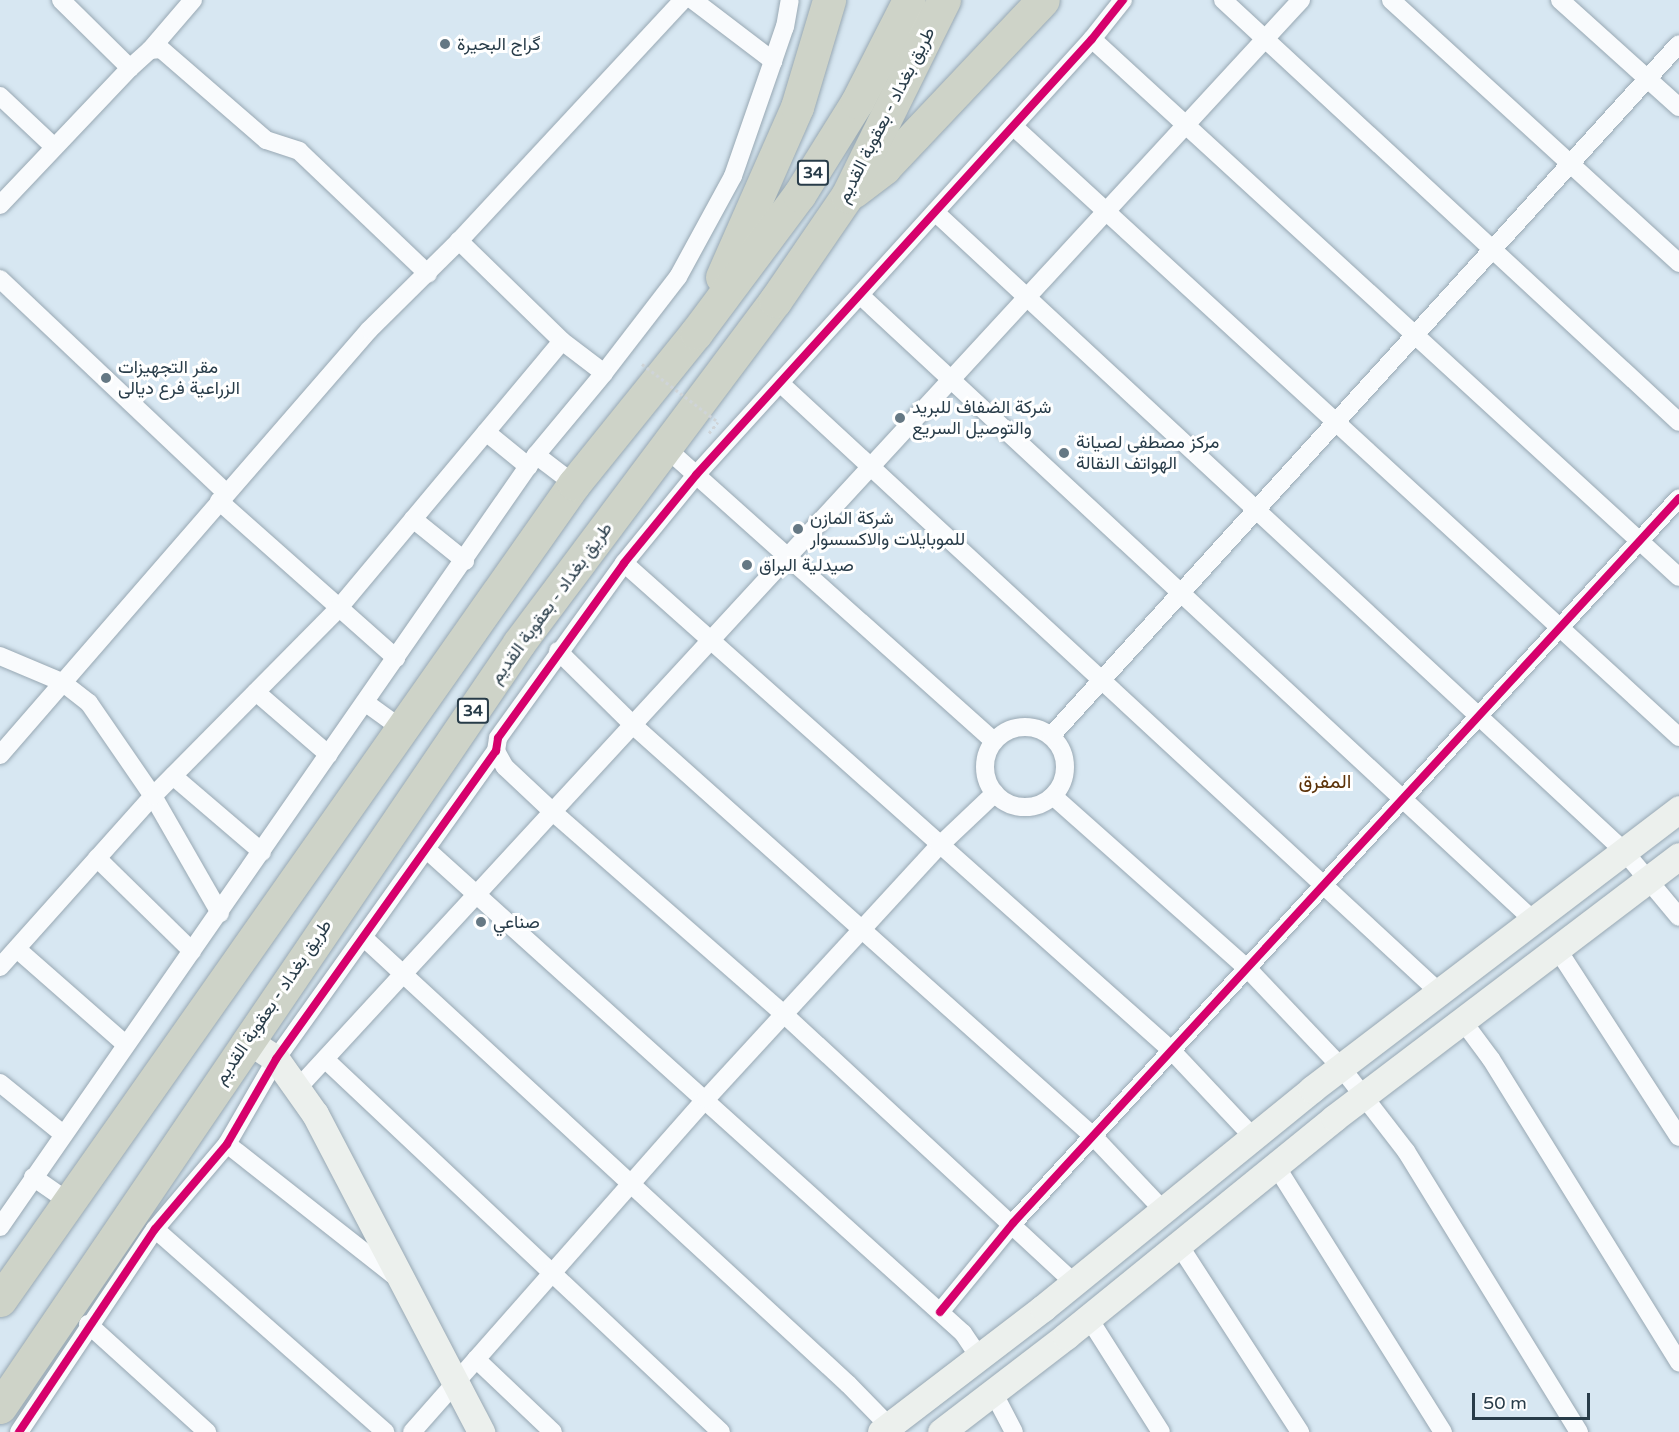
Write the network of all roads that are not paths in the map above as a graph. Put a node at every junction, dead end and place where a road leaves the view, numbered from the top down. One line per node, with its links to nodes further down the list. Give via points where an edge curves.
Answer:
1 (61, 0): 19 (street)
2 (193, 0): 17 (street)
3 (683, 0): 31 (street)
4 (693, 0): 18 (street)
5 (790, 0): 18 (street)
6 (829, 0): 38 (highway, via 793,117)
7 (1043, 0): 27 (highway, via 884,168)
8 (1123, 0): 14 (street)
9 (1223, 0): 15 (street)
10 (1301, 0): 15 (street)
11 (1391, 0): 26 (street)
12 (1560, 0): 20 (street)
13 (930, 4): 27 (highway, طريق بغداد - بعقوبة القديم / 34); 38 (highway, طريق بغداد - بعقوبة القديم / 34, via 857,102 799,195)
14 (1092, 39): 23 (street); 24 (street)
15 (1265, 39): 23 (street); 32 (street)
16 (1679, 44): 20 (street)
17 (150, 50): 19 (street); 34 (street, via 166,52 266,140 299,151)
18 (773, 61): 41 (street, via 733,176 678,277)
19 (130, 68): 25 (street)
20 (1647, 78): 22 (street); 26 (street)
21 (0, 96): 25 (street)
22 (1679, 107)
23 (1186, 125): 30 (street); 39 (street)
24 (1013, 126): 29 (street); 30 (street)
25 (53, 146): 28 (street)
26 (1570, 164): 32 (street); 33 (street)
27 (848, 196): 47 (highway, طريق بغداد - بعقوبة القديم / 34)
28 (0, 205)
29 (935, 212): 36 (street); 37 (street)
30 (1106, 212): 37 (street); 44 (street)
31 (459, 241): 34 (street); 40 (street)
32 (1492, 249): 39 (street); 45 (street)
33 (1679, 264)
34 (428, 274): 52 (street, via 369,330)
35 (0, 279): 52 (street)
36 (860, 295): 42 (street); 43 (street)
37 (1028, 298): 42 (street); 54 (street)
38 (696, 333): 51 (highway, طريق بغداد - بعقوبة القديم / 34)
39 (1415, 335): 44 (street); 56 (street)
40 (562, 341): 41 (street); 46 (street)
41 (604, 373): 48 (street)
42 (952, 380): 49 (street); 61 (street)
43 (780, 383): 49 (street); 50 (street)
44 (1336, 422): 54 (street); 63 (street)
45 (1679, 422)
46 (486, 432): 48 (street); 55 (street)
47 (666, 448): 50 (street); 97 (highway, طريق بغداد - بعقوبة القديم / 34, via 519,644)
48 (532, 461): 51 (street); 58 (street)
49 (871, 468): 57 (street); 68 (street)
50 (696, 475): 57 (street); 59 (street)
51 (574, 484): 74 (highway, طريق بغداد - بعقوبة القديم / 34)
52 (223, 497): 62 (street); 69 (street)
53 (1679, 498): 56 (street)
54 (1256, 510): 61 (street); 72 (street)
55 (413, 519): 58 (street); 62 (street)
56 (1639, 541): 60 (street); 63 (street)
57 (790, 559): 64 (street); 77 (street)
58 (465, 561): 67 (street)
59 (624, 563): 64 (street); 65 (street)
60 (1679, 577)
61 (1181, 593): 68 (street); 85 (street)
62 (338, 609): 67 (street); 70 (street)
63 (1560, 627): 72 (street); 76 (street)
64 (712, 640): 73 (street); 88 (street)
65 (558, 651): 73 (street); 78 (street, via 498,738)
66 (0, 656): 69 (street)
67 (396, 658): 71 (street)
68 (1102, 680): 75 (street); 96 (street)
69 (62, 682): 79 (street); 83 (street, via 88,703)
70 (256, 692): 80 (street); 81 (street)
71 (366, 703): 74 (street); 80 (street)
72 (1479, 716): 85 (street); 90 (street)
73 (634, 726): 87 (street); 102 (street)
74 (402, 729): 94 (highway, طريق بغداد - بعقوبة القديم / 34)
75 (1051, 736): 77 (street, via 1021,726); 84 (street, via 1064,754 1065,766 1064,777)
76 (1679, 737)
77 (994, 741): 82 (street, via 985,762 988,784)
78 (496, 752): 87 (street, via 505,767); 89 (street)
79 (0, 755)
80 (329, 755): 91 (street)
81 (173, 776): 83 (street); 91 (street)
82 (995, 793): 84 (street, via 1017,806 1030,807); 88 (street)
83 (153, 796): 93 (street); 99 (street)
84 (1053, 796): 108 (street)
85 (1401, 798): 96 (street); 101 (street)
86 (1679, 809): 90 (street)
87 (554, 813): 98 (street); 111 (street)
88 (939, 846): 102 (street); 115 (street)
89 (426, 849): 98 (street); 103 (street)
90 (1623, 850): 95 (street); 101 (street)
91 (262, 852): 99 (street)
92 (1679, 856): 95 (street)
93 (97, 858): 105 (street); 106 (street)
94 (308, 861): 97 (highway); 131 (highway, طريق بغداد - بعقوبة القديم / 34)
95 (1649, 877): 100 (street); 104 (street)
96 (1323, 885): 108 (street); 110 (street)
97 (349, 891): 113 (highway, طريق بغداد - بعقوبة القديم / 34)
98 (478, 896): 109 (street); 122 (street)
99 (220, 913): 106 (street)
100 (1679, 917)
101 (1532, 919): 110 (street)
102 (864, 931): 111 (street); 124 (street)
103 (363, 938): 109 (street); 116 (street)
104 (1556, 947): 112 (street); 126 (street)
105 (16, 949): 107 (street); 114 (street)
106 (192, 951): 114 (street)
107 (0, 967)
108 (1249, 970): 115 (street); 118 (street)
109 (405, 975): 117 (street); 130 (street)
110 (1438, 991): 118 (street)
111 (786, 1016): 122 (street); 133 (street)
112 (1462, 1020): 121 (street); 146 (street, via 1491,1059)
113 (247, 1040): 116 (street); 149 (highway, طريق بغداد - بعقوبة القديم / 34)
114 (124, 1044): 123 (street)
115 (1171, 1050): 124 (street); 125 (street)
116 (276, 1059): 120 (street); 127 (street)
117 (327, 1060): 120 (street); 137 (street)
118 (1341, 1066): 121 (street); 125 (street)
119 (0, 1083): 123 (street)
120 (298, 1088): 139 (street, via 343,1162)
121 (1365, 1095): 128 (street); 162 (street, via 1406,1150)
122 (706, 1099): 130 (street); 141 (street)
123 (63, 1134): 129 (street)
124 (1093, 1136): 132 (street); 133 (street)
125 (1253, 1137): 132 (street)
126 (1679, 1137)
127 (226, 1144): 135 (street); 139 (street)
128 (1276, 1166): 136 (street); 161 (street)
129 (33, 1177): 131 (street); 134 (street)
130 (632, 1186): 137 (street); 150 (street)
131 (69, 1202): 140 (highway, طريق بغداد - بعقوبة القديم / 34)
132 (1163, 1210): 138 (street)
133 (1013, 1223): 138 (street); 141 (street)
134 (0, 1227)
135 (155, 1229): 143 (street); 152 (street)
136 (1179, 1245): 142 (street); 160 (street)
137 (554, 1273): 145 (street); 156 (street)
138 (1073, 1282): 144 (street)
139 (404, 1283): 147 (street)
140 (0, 1300)
141 (940, 1312): 144 (street, via 963,1333)
142 (1088, 1317): 148 (street); 159 (street)
143 (88, 1324): 149 (street); 151 (street)
144 (978, 1355): 150 (street)
145 (476, 1359): 147 (street); 155 (street)
146 (1679, 1362)
147 (456, 1380): 153 (street); 154 (street)
148 (992, 1390): 157 (street); 158 (street)
149 (20, 1424)
150 (885, 1429)
151 (207, 1432)
152 (385, 1432)
153 (412, 1432)
154 (481, 1432)
155 (553, 1432)
156 (721, 1432)
157 (941, 1432)
158 (1014, 1432)
159 (1161, 1432)
160 (1300, 1432)
161 (1443, 1432)
162 (1580, 1432)

